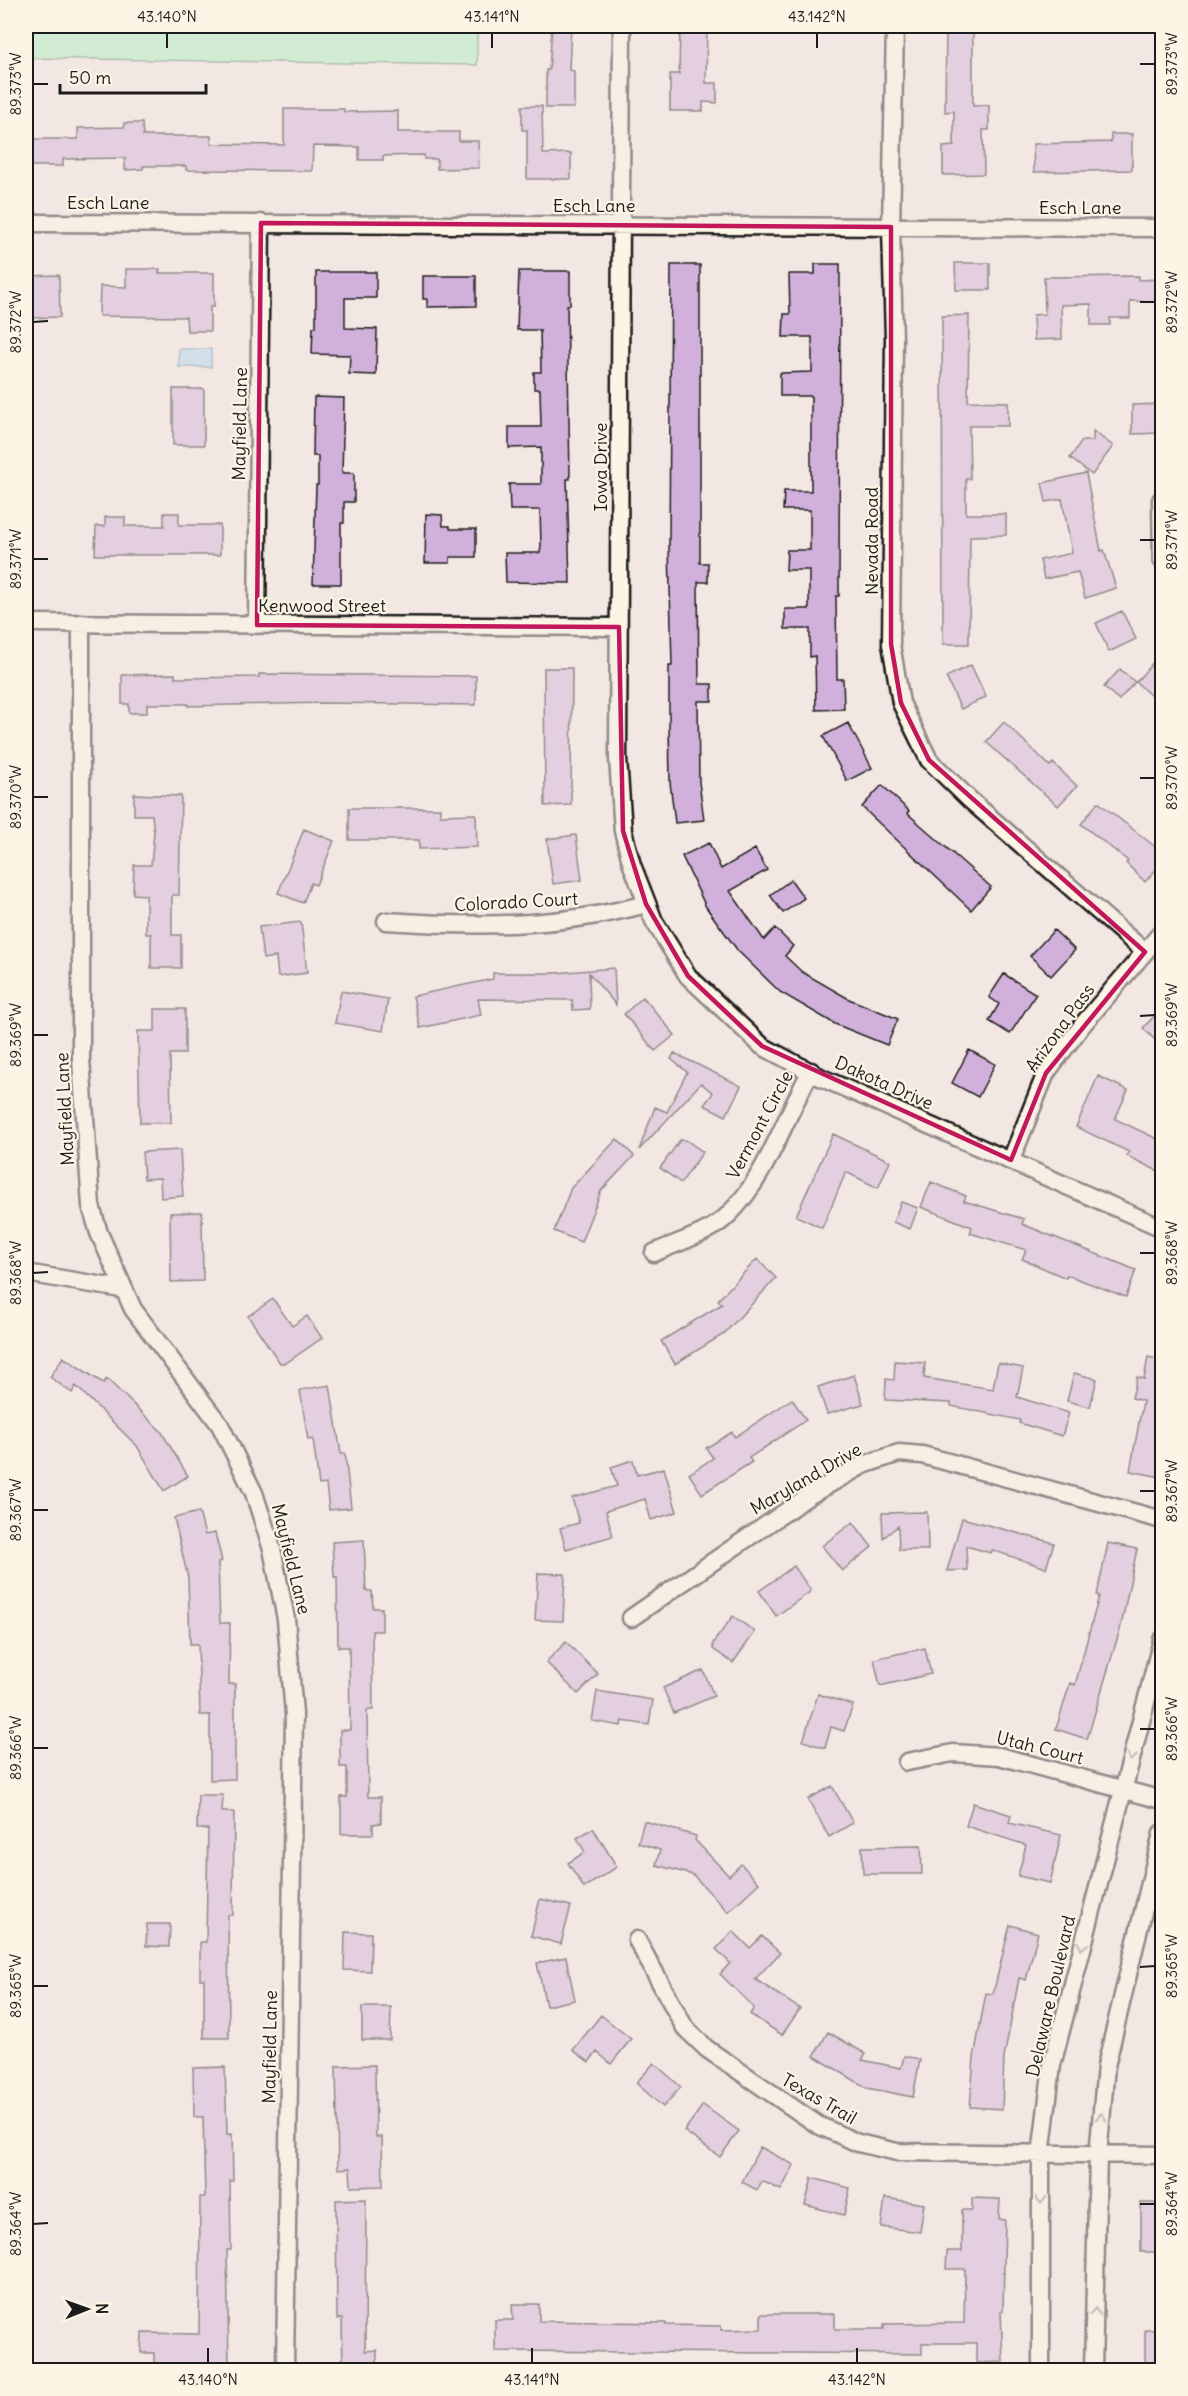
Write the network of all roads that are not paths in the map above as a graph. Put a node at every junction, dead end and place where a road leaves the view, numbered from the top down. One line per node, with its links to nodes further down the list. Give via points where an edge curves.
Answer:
1 (622, 26): 5 (street, Iowa Drive)
2 (895, 26): 6 (street, Nevada Road)
3 (26, 223): 4 (street, Esch Lane)
4 (261, 223): 5 (street, Esch Lane); 12 (street, Mayfield Lane)
5 (621, 226): 6 (street, Esch Lane); 13 (street, Iowa Drive)
6 (891, 227): 7 (street, Esch Lane); 17 (street, Nevada Road, via 891,644 901,703 929,760)
7 (1162, 228)
8 (1161, 500): 9 (street)
9 (1162, 560)
10 (26, 623): 11 (street, Kenwood Street)
11 (81, 623): 12 (street, Kenwood Street); 23 (street, Mayfield Lane, via 82,1093 92,1206)
12 (257, 625): 13 (street, Kenwood Street)
13 (619, 627): 14 (street, Iowa Drive, via 618,758 623,831)
14 (646, 904): 15 (street, Colorado Court, via 556,923 459,925); 18 (street, Dakota Drive, via 688,976 722,1011 762,1046)
15 (386, 921)
16 (1162, 932): 17 (street, Arizona Pass)
17 (1145, 952): 19 (street, Arizona Pass, via 1046,1073)
18 (811, 1071): 19 (street, Dakota Drive); 21 (street, Vermont Circle, via 758,1178 728,1216)
19 (1011, 1160): 20 (street, Dakota Drive)
20 (1162, 1228)
21 (654, 1252)
22 (26, 1273): 23 (street)
23 (122, 1289): 35 (street, Mayfield Lane, via 220,1425 249,1483 272,1549 286,1619 294,1714)
24 (1162, 1520): 25 (street, Maryland Drive, via 922,1455 899,1453 863,1465 810,1495)
25 (631, 1618)
26 (1162, 1640): 28 (street, Delaware Boulevard, one-way to 28)
27 (907, 1762): 28 (street, Utah Court, via 953,1753 989,1755)
28 (1122, 1789): 29 (street, Utah Court); 32 (street, Delaware Boulevard, one-way to 32, via 1052,2065)
29 (1162, 1800)
30 (1162, 1833): 33 (street, one-way to 30, via 1106,2066)
31 (638, 1940): 32 (street, Texas Trail, via 685,2028 727,2064 818,2125 858,2143 897,2152)
32 (1041, 2155): 33 (street, Texas Trail); 36 (street, Delaware Boulevard, one-way to 36)
33 (1098, 2155): 34 (street, Texas Trail); 37 (street, one-way to 33)
34 (1162, 2155)
35 (285, 2370)
36 (1041, 2370)
37 (1094, 2370)

